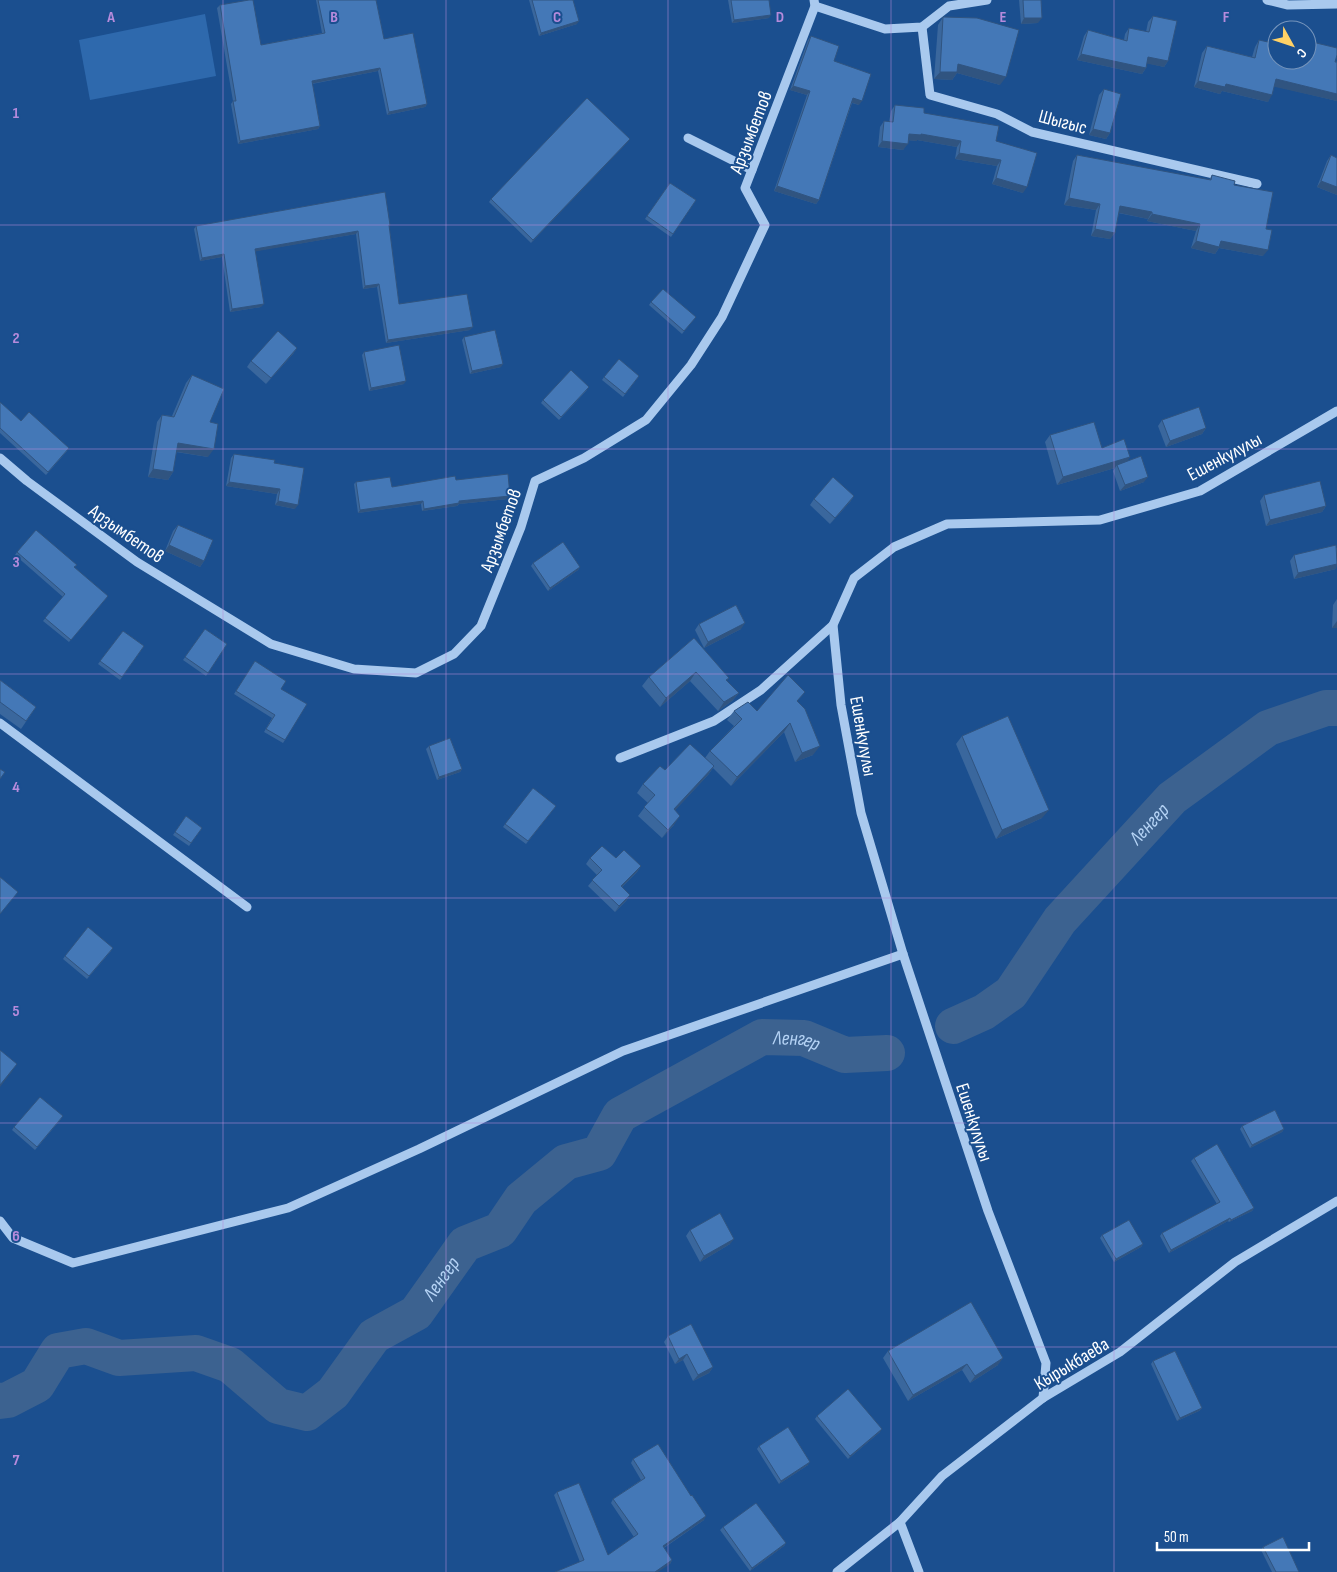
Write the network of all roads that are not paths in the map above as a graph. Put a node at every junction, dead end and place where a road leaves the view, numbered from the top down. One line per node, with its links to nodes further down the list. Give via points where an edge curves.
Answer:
1 (987, 0): 5 (street, via 949,6)
2 (1267, 0): 4 (street, via 1288,5)
3 (815, 3): 5 (street, via 886,29); 7 (street, Арзымбетов)
4 (1337, 4)
5 (922, 27): 8 (street, Шыгыс, via 930,94 997,114 1032,132)
6 (688, 138): 7 (street)
7 (752, 170): 10 (street, Арзымбетов, via 745,188 765,225 722,317 691,365 646,420 584,458 535,481 521,527 481,626 454,654 416,673 354,670 271,644 137,562)
8 (1257, 184)
9 (1337, 411): 11 (street, Ешенкулулы, via 1200,491 1100,520 947,524 894,547 854,578)
10 (0, 458)
11 (833, 625): 13 (street, via 761,690 714,721); 15 (street, Ешенкулулы, via 841,704 861,813)
12 (0, 723): 14 (street)
13 (620, 758)
14 (247, 907)
15 (903, 954): 17 (street, via 623,1051 288,1208 73,1263 14,1238); 18 (street, Ешенкулулы, via 988,1211 1046,1364)
16 (1337, 1201): 18 (street, Кырыкбаева, via 1235,1262 1120,1352)
17 (0, 1221)
18 (1043, 1398): 19 (street, Кырыкбаева, via 942,1476)
19 (900, 1522): 20 (street, Кырыкбаева); 21 (street)
20 (837, 1572)
21 (919, 1572)

